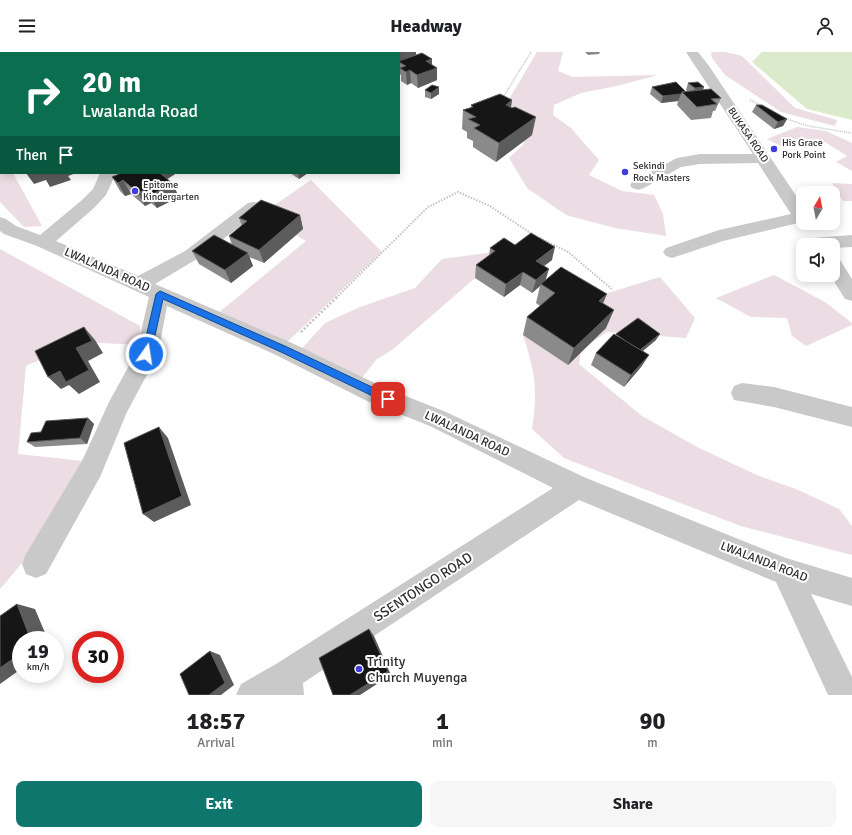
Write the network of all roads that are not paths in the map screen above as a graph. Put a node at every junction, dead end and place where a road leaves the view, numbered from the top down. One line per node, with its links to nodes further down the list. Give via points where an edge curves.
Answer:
1 (692, 52): 2 (street, BUKASA ROAD)
2 (764, 158): 4 (street, via 700,159 677,164); 6 (street, BUKASA ROAD)
3 (108, 174): 10 (street, via 100,191 88,204)
4 (638, 185)
5 (254, 207): 14 (street, via 191,255)
6 (796, 208)
7 (796, 222): 12 (street, via 719,236)
8 (0, 223): 10 (street, LWALANDA ROAD, via 10,230)
9 (852, 241): 11 (street)
10 (43, 242): 14 (street, LWALANDA ROAD)
11 (840, 242)
12 (672, 252)
13 (840, 276): 16 (street)
14 (139, 284): 15 (street, LWALANDA ROAD)
15 (160, 294): 19 (street, LWALANDA ROAD, via 284,349 375,394 438,419); 20 (street, via 146,354 117,409 91,469)
16 (852, 294)
17 (742, 392): 18 (street, via 774,397)
18 (852, 417)
19 (577, 487): 21 (street, LWALANDA ROAD); 23 (street, SSENTONGO ROAD)
20 (36, 564)
21 (786, 572): 22 (street, LWALANDA ROAD); 25 (street)
22 (852, 592)
23 (287, 685): 24 (street, SSENTONGO ROAD)
24 (252, 695)
25 (844, 695)

